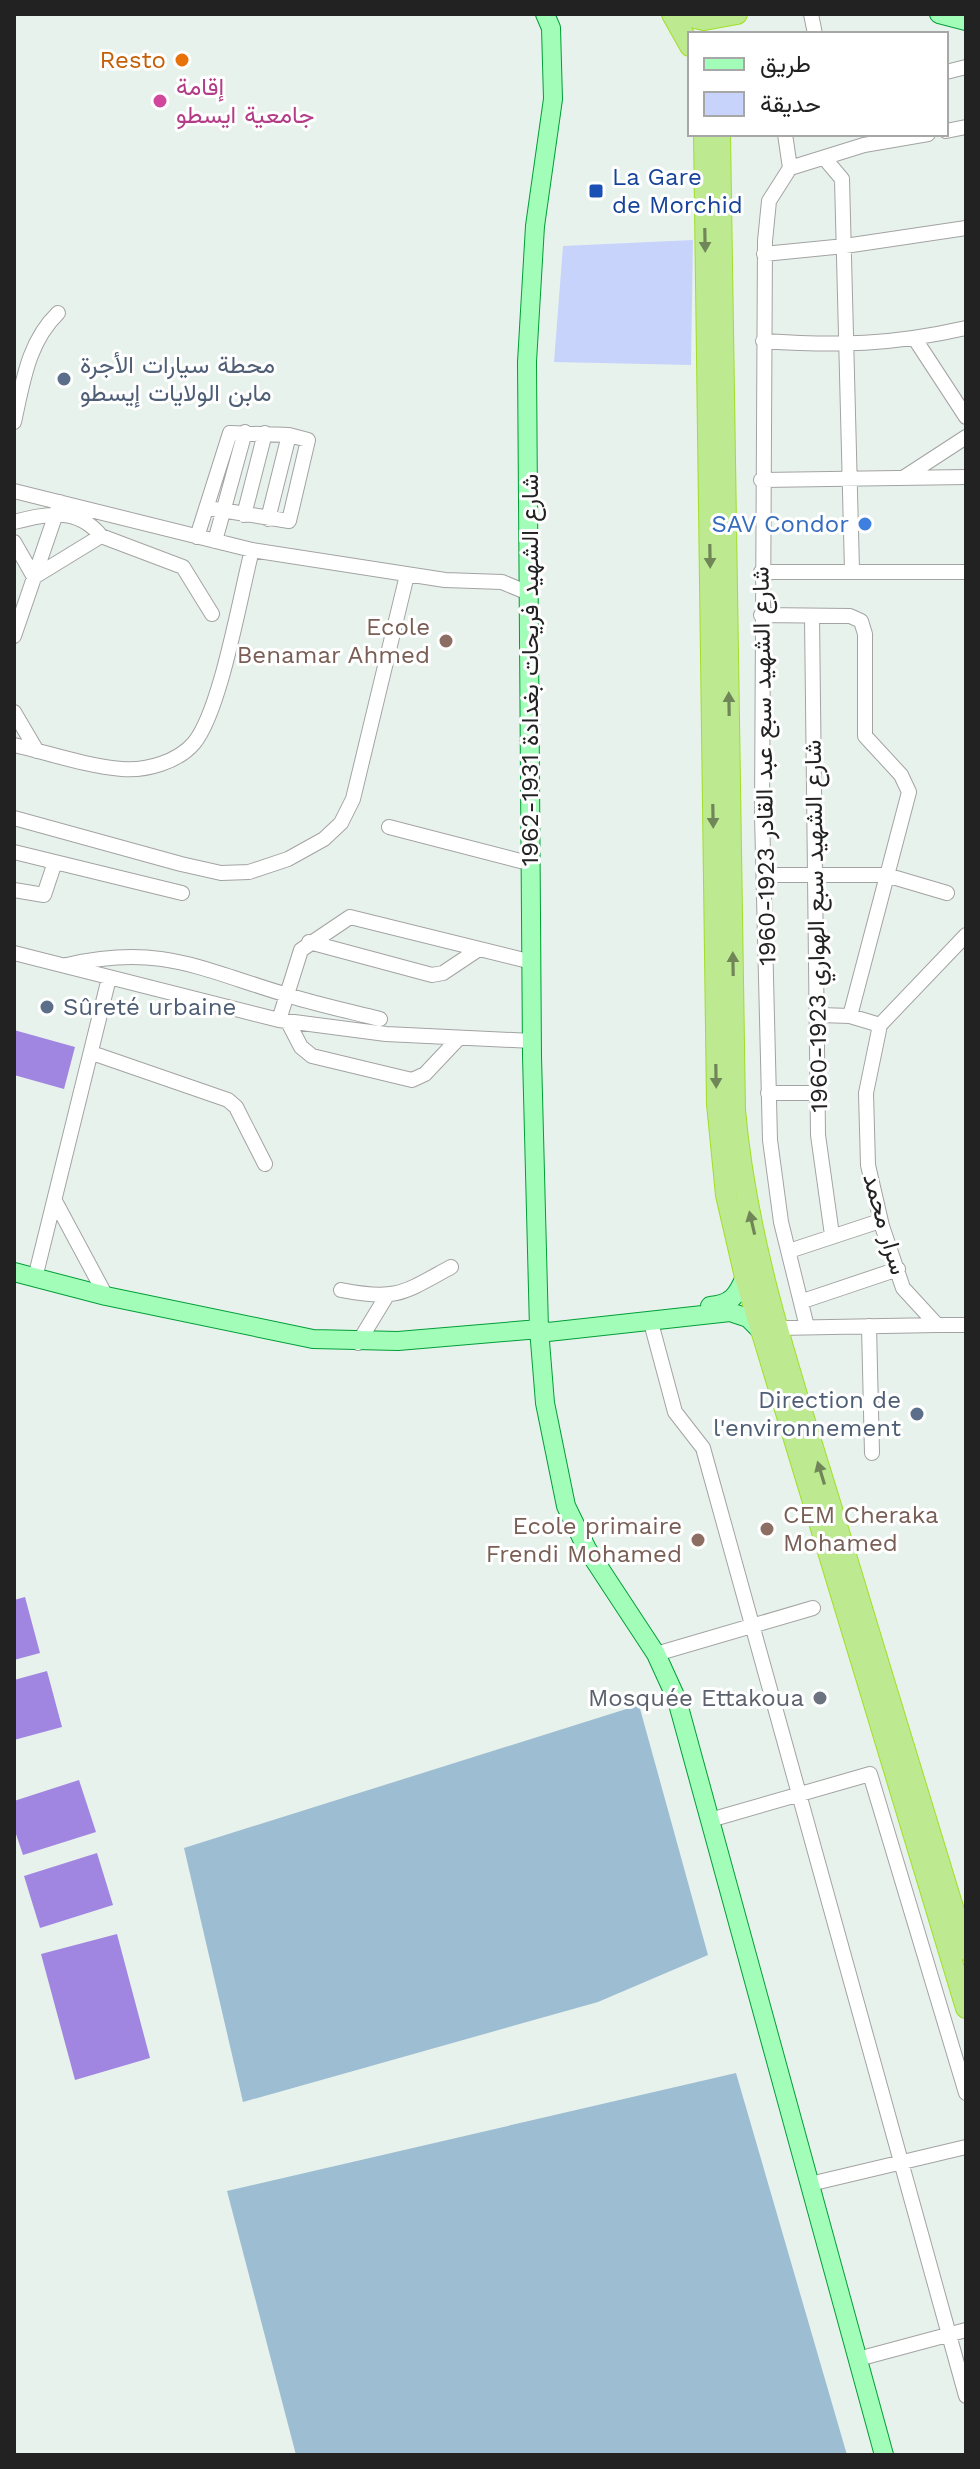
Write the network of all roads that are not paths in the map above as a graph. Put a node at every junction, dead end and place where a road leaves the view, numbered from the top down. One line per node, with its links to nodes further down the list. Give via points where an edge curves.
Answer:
1 (545, 14): 46 (main road, شارع الشهيد فريحات بغدادة 1931-1962, via 551,28 553,87 529,292)
2 (672, 14): 9 (highway)
3 (679, 14): 4 (highway, via 704,20)
4 (737, 14)
5 (747, 14): 8 (highway)
6 (939, 14): 7 (main road)
7 (966, 21)
8 (737, 32)
9 (688, 42)
10 (704, 136): 98 (highway, one-way to 98, via 717,1104 726,1195)
11 (720, 136): 110 (highway, one-way to 11, via 735,1110)
12 (785, 136): 15 (street)
13 (916, 136): 14 (street, via 864,145)
14 (826, 160): 15 (street, via 810,159); 17 (street, via 842,179)
15 (790, 168): 18 (street, شارع الشهيد سبع عبد القادر 1923-1960, via 769,201)
16 (966, 228): 17 (street)
17 (845, 246): 18 (street); 23 (street)
18 (764, 254): 22 (street, شارع الشهيد سبع عبد القادر 1923-1960)
19 (58, 313): 25 (street, via 39,334 29,357)
20 (966, 328): 21 (street)
21 (915, 339): 23 (street); 24 (street)
22 (763, 341): 23 (street); 33 (street, شارع الشهيد سبع عبد القادر 1923-1960)
23 (847, 346): 32 (street)
24 (966, 417)
25 (14, 422)
26 (245, 432): 27 (street); 36 (street, via 227,437); 37 (street)
27 (265, 433): 28 (street); 38 (street)
28 (289, 435): 39 (street); 39 (street, via 303,437 309,446 292,516 284,523)
29 (966, 437): 31 (street)
30 (966, 477): 31 (street)
31 (902, 478): 32 (street)
32 (850, 479): 33 (street); 47 (street)
33 (761, 480): 48 (street, شارع الشهيد سبع عبد القادر 1923-1960)
34 (14, 491): 35 (street)
35 (58, 507): 40 (street); 41 (street); 42 (street); 51 (street)
36 (208, 508): 37 (street); 42 (street)
37 (225, 511): 38 (street); 43 (street)
38 (244, 515): 39 (street)
39 (268, 519)
40 (14, 522)
41 (101, 536): 51 (street); 54 (street, via 183,567)
42 (197, 537): 43 (street)
43 (215, 541): 45 (street)
44 (14, 542): 51 (street)
45 (252, 550): 50 (street); 60 (street, via 215,699 193,745 172,760 122,769)
46 (530, 555): 52 (street); 53 (main road, شارع الشهيد فريحات بغدادة 1931-1962)
47 (852, 570): 48 (street); 49 (street)
48 (761, 572): 55 (street, شارع الشهيد سبع عبد القادر 1923-1960)
49 (966, 572)
50 (407, 575): 52 (street); 61 (street, via 353,799 341,823 314,845 267,868 221,873)
51 (34, 577): 57 (street)
52 (502, 582): 53 (street)
53 (531, 594): 65 (main road, شارع الشهيد فريحات بغدادة 1931-1962)
54 (212, 614)
55 (761, 615): 56 (street); 67 (street, شارع الشهيد سبع عبد القادر 1923-1960)
56 (812, 616): 66 (street, شارع الشهيد سبع الهواري 1923-1960); 68 (street, via 850,616 861,621 865,634 865,736 901,775 909,792)
57 (14, 636)
58 (14, 712): 60 (street)
59 (14, 745): 60 (street)
60 (37, 751)
61 (14, 818)
62 (389, 827): 65 (street)
63 (14, 852): 64 (street)
64 (55, 862): 69 (street, via 44,895); 70 (street)
65 (532, 864): 76 (main road, شارع الشهيد فريحات بغدادة 1931-1962)
66 (817, 874): 67 (street); 68 (street); 80 (street, شارع الشهيد سبع الهواري 1923-1960)
67 (764, 875): 88 (street, شارع الشهيد سبع عبد القادر 1923-1960)
68 (886, 875): 71 (street); 81 (street)
69 (14, 890)
70 (182, 893)
71 (947, 893)
72 (965, 937): 84 (street)
73 (309, 942): 74 (street, via 355,917); 74 (street, via 432,975); 79 (street, via 301,950)
74 (479, 949): 76 (street)
75 (14, 954): 77 (street)
76 (532, 962): 86 (main road, شارع الشهيد فريحات بغدادة 1931-1962)
77 (63, 966): 78 (street); 79 (street, via 104,957 160,957)
78 (109, 978): 83 (street); 87 (street)
79 (286, 995): 82 (street); 83 (street)
80 (820, 1015): 81 (street); 89 (street, شارع الشهيد سبع الهواري 1923-1960)
81 (850, 1016): 84 (street)
82 (380, 1019)
83 (284, 1021): 85 (street); 85 (street, via 312,1056 405,1080 425,1074)
84 (880, 1025): 92 (street, سرار محمد, via 866,1093 868,1165)
85 (459, 1038): 86 (street)
86 (532, 1041): 109 (main road, شارع الشهيد فريحات بغدادة 1931-1962)
87 (92, 1053): 90 (street, via 228,1100); 91 (street)
88 (768, 1093): 89 (street); 94 (street, شارع الشهيد سبع عبد القادر 1923-1960, via 776,1195)
89 (819, 1093): 93 (street, شارع الشهيد سبع الهواري 1923-1960, via 818,1135)
90 (265, 1164)
91 (55, 1201): 99 (street); 101 (street)
92 (880, 1221): 93 (street); 96 (street, سرار محمد)
93 (832, 1235): 94 (street)
94 (789, 1251): 103 (street, شارع الشهيد سبع عبد القادر 1923-1960)
95 (451, 1267): 102 (street)
96 (898, 1269): 103 (street); 105 (street, سرار محمد, via 903,1288)
97 (14, 1272): 99 (main road)
98 (745, 1277): 104 (main road, via 738,1294 724,1304); 110 (highway)
99 (35, 1278): 101 (main road)
100 (341, 1290): 102 (street)
101 (106, 1296): 111 (main road, via 263,1331)
102 (386, 1297): 111 (street)
103 (803, 1301): 108 (street, شارع الشهيد سبع عبد القادر 1923-1960)
104 (649, 1315): 109 (main road, via 549,1320); 110 (main road, via 730,1312); 114 (street, via 675,1412 703,1448)
105 (937, 1325): 106 (street); 107 (street)
106 (966, 1325)
107 (869, 1326): 108 (street); 112 (street)
108 (807, 1327): 110 (street)
109 (539, 1329): 111 (main road); 115 (main road, شارع الشهيد فريحات بغدادة 1931-1962, via 545,1403 566,1506 587,1549)
110 (769, 1329): 118 (highway, one-way to 110); 119 (highway)
111 (358, 1343)
112 (872, 1453)
113 (813, 1608): 114 (street)
114 (752, 1626): 115 (street); 116 (street)
115 (656, 1654): 117 (main road, شارع الشهيد فريحات بغدادة 1931-1962, via 677,1700)
116 (800, 1795): 117 (street); 120 (street, via 870,1774); 122 (street)
117 (710, 1820): 123 (main road, شارع الشهيد فريحات بغدادة 1931-1962)
118 (966, 1950)
119 (966, 2008)
120 (966, 2093)
121 (966, 2147): 122 (street)
122 (902, 2161): 123 (street); 125 (street)
123 (810, 2184): 126 (main road, شارع الشهيد فريحات بغدادة 1931-1962)
124 (966, 2330): 125 (street)
125 (950, 2334): 126 (street); 127 (street)
126 (858, 2359): 128 (main road, شارع الشهيد فريحات بغدادة 1931-1962)
127 (966, 2396)
128 (884, 2455)

